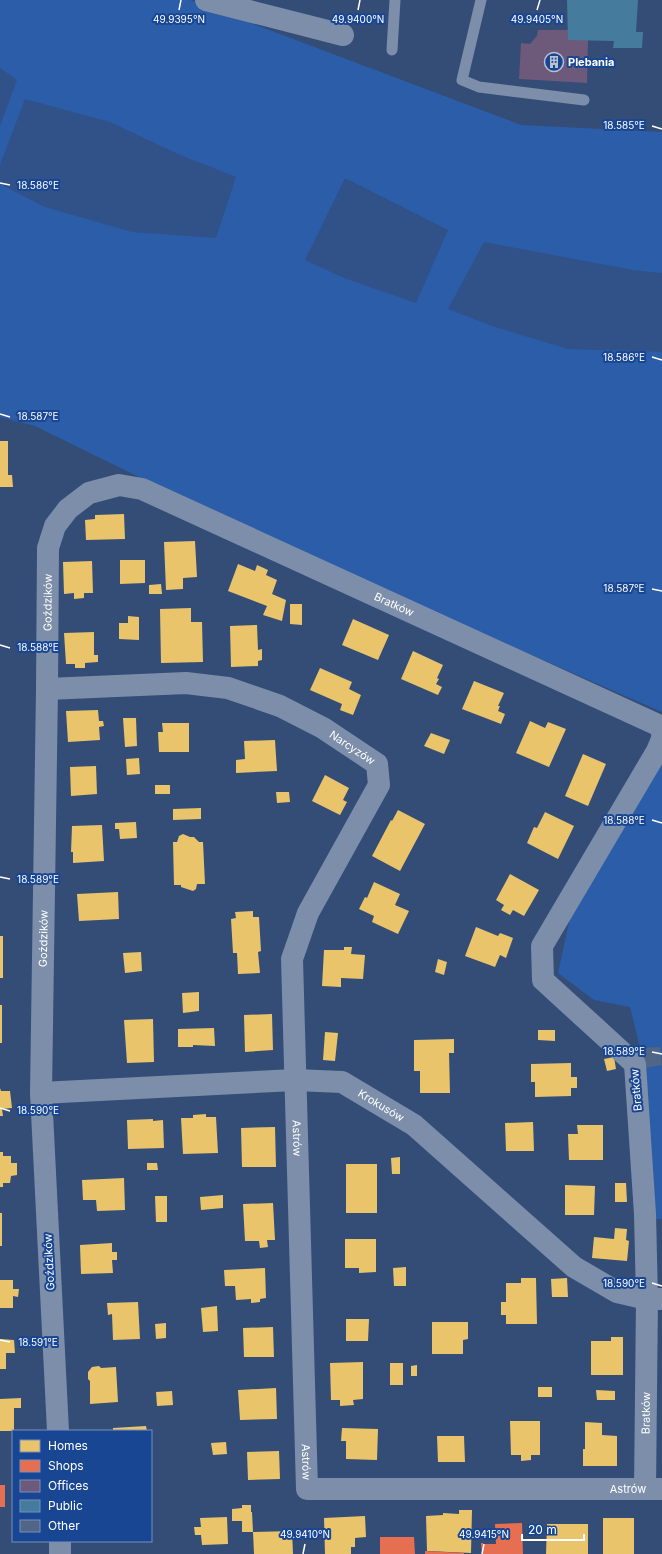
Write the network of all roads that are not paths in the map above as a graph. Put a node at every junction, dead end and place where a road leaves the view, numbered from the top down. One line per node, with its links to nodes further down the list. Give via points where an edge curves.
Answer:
1 (206, 0): 4 (street)
2 (395, 0): 5 (lane)
3 (481, 0): 6 (lane, via 462,80 479,87)
4 (343, 35)
5 (392, 50)
6 (584, 100)
7 (119, 486): 8 (street, Goździków, via 89,493 68,508 55,526 48,548); 9 (street, Bratków, via 142,489 660,726)
8 (47, 689): 11 (street, Narcyzów, via 186,683 228,688 280,706 323,728 377,764 379,785 308,913 292,959); 12 (street, Goździków)
9 (662, 733)
10 (662, 739): 13 (street, Bratków, via 542,946 543,980 635,1064 645,1214)
11 (295, 1080): 12 (street, Krokusów); 13 (street, Krokusów, via 342,1082 414,1124 574,1266 616,1292); 15 (street, Astrów, via 307,1489)
12 (41, 1093): 14 (street, Goździków)
13 (655, 1299): 15 (street, Bratków)
14 (58, 1430)
15 (654, 1489)
16 (60, 1542): 17 (street)
17 (60, 1554)

